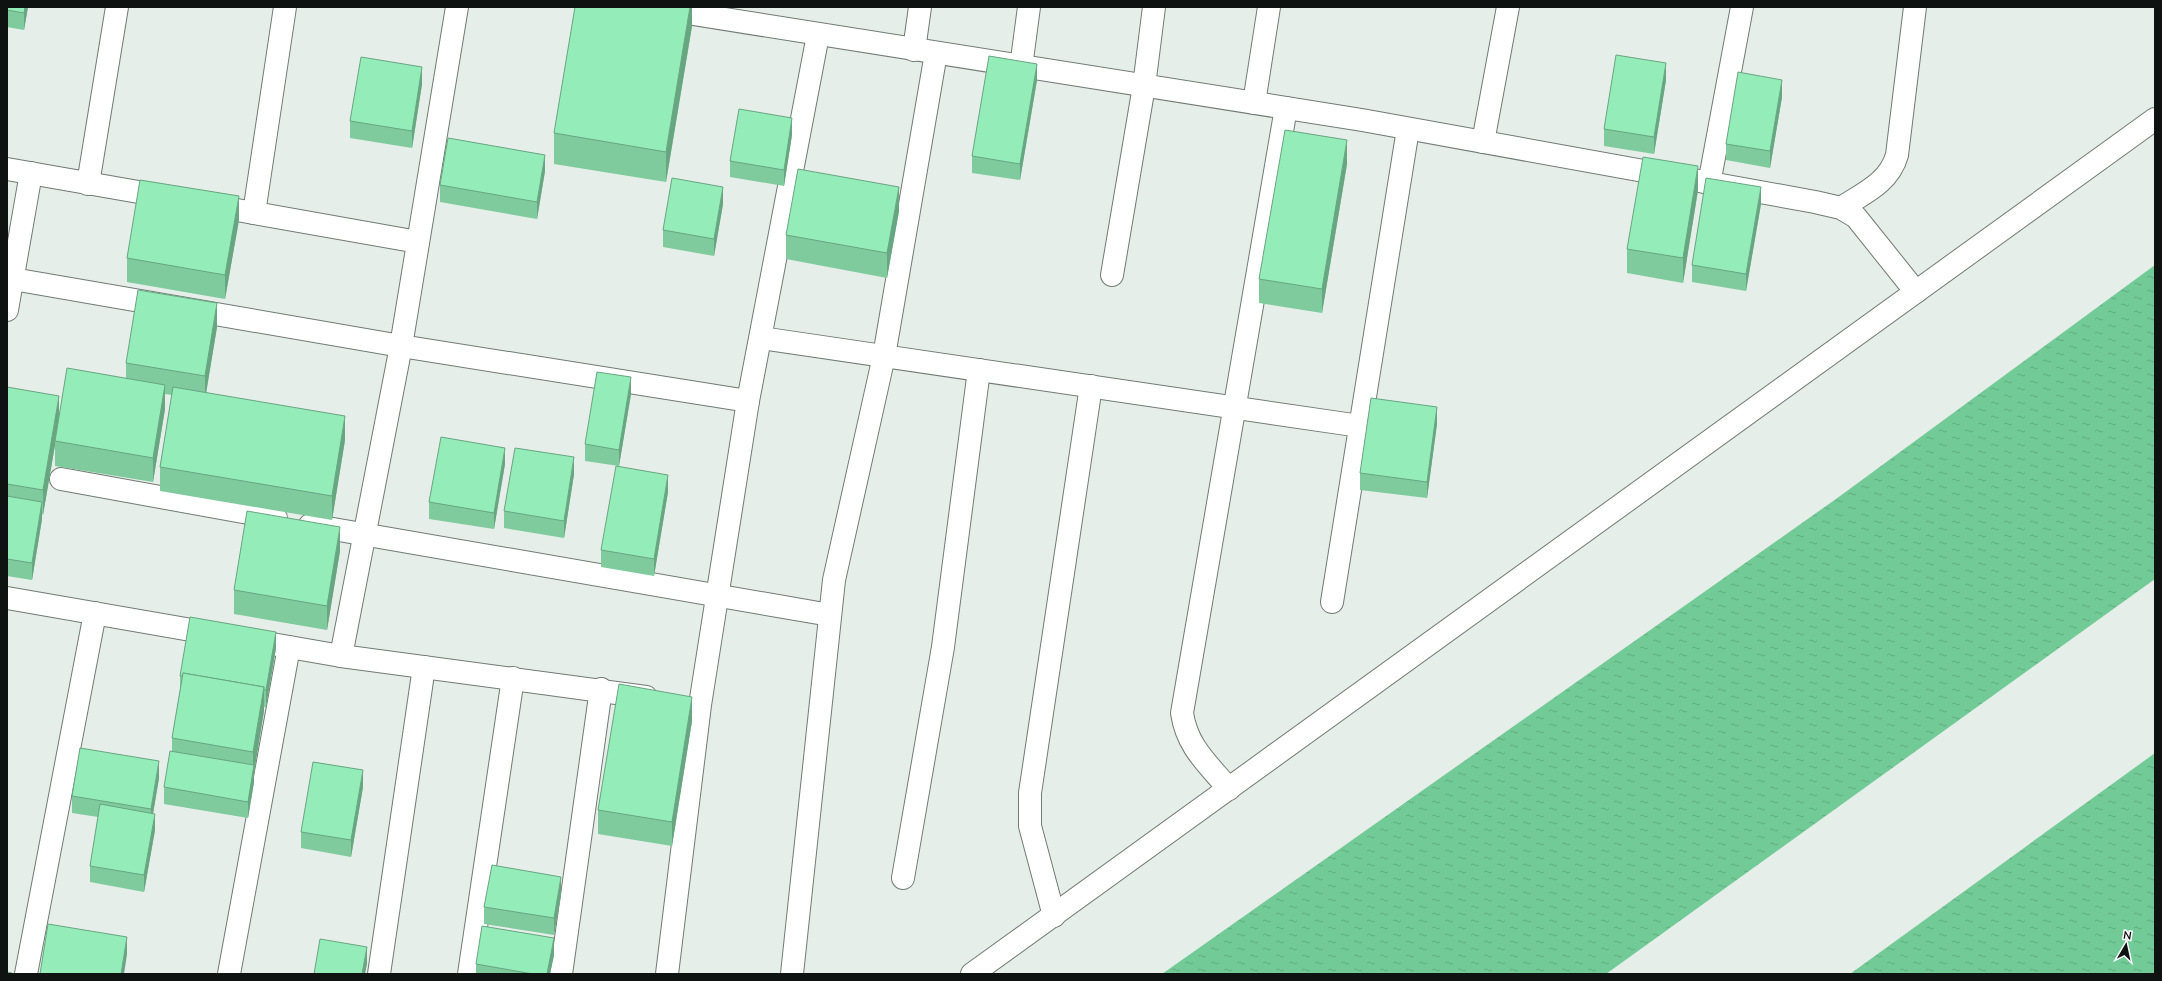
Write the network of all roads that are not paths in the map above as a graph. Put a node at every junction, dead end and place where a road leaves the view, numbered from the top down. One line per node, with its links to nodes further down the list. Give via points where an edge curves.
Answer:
1 (118, 7): 25 (street)
2 (285, 7): 28 (street)
3 (457, 7): 29 (street)
4 (649, 7): 12 (street)
5 (920, 7): 14 (street)
6 (1030, 7): 16 (street)
7 (1154, 7): 17 (street)
8 (1269, 7): 18 (street)
9 (1508, 7): 22 (street)
10 (1742, 7): 26 (street)
11 (1915, 7): 27 (street, via 1897,156 1893,168 1886,178)
12 (696, 12): 13 (street)
13 (818, 35): 14 (street); 34 (street)
14 (914, 50): 15 (street)
15 (936, 53): 16 (street); 36 (street)
16 (1021, 67): 17 (street)
17 (1144, 86): 18 (street); 30 (street)
18 (1254, 103): 19 (street)
19 (1286, 108): 21 (street); 40 (street)
20 (2155, 119): 32 (street)
21 (1408, 129): 22 (street); 41 (street)
22 (1483, 142): 26 (street)
23 (7, 169): 24 (street)
24 (31, 174): 25 (street); 31 (street)
25 (88, 184): 28 (street)
26 (1709, 184): 27 (street)
27 (1841, 208): 32 (street, via 1856,217)
28 (254, 213): 29 (street)
29 (418, 242): 35 (street)
30 (1112, 275)
31 (10, 278): 33 (street); 35 (street)
32 (1916, 292): 55 (street)
33 (7, 310)
34 (761, 338): 36 (street); 39 (street)
35 (401, 346): 39 (street); 43 (street)
36 (884, 356): 37 (street); 48 (street, via 834,580)
37 (979, 370): 38 (street); 56 (street, via 943,647)
38 (1091, 386): 40 (street); 57 (street, via 1030,793 1030,826)
39 (748, 401): 44 (street)
40 (1235, 408): 41 (street); 55 (street, via 1182,713 1184,729 1190,742)
41 (1360, 426): 46 (street)
42 (61, 479): 43 (street)
43 (364, 535): 44 (street); 50 (street)
44 (717, 596): 48 (street); 54 (street)
45 (7, 598): 47 (street)
46 (1332, 602)
47 (95, 613): 49 (street); 58 (street)
48 (830, 615): 64 (street)
49 (289, 647): 50 (street); 59 (street)
50 (341, 656): 51 (street)
51 (424, 667): 52 (street); 60 (street)
52 (513, 678): 53 (street); 61 (street)
53 (601, 689): 54 (street); 62 (street)
54 (700, 705): 63 (street)
55 (1229, 789): 57 (street)
56 (903, 878)
57 (1054, 916): 65 (street)
58 (26, 974)
59 (229, 974)
60 (378, 974)
61 (469, 974)
62 (561, 974)
63 (667, 974)
64 (792, 974)
65 (972, 974)

